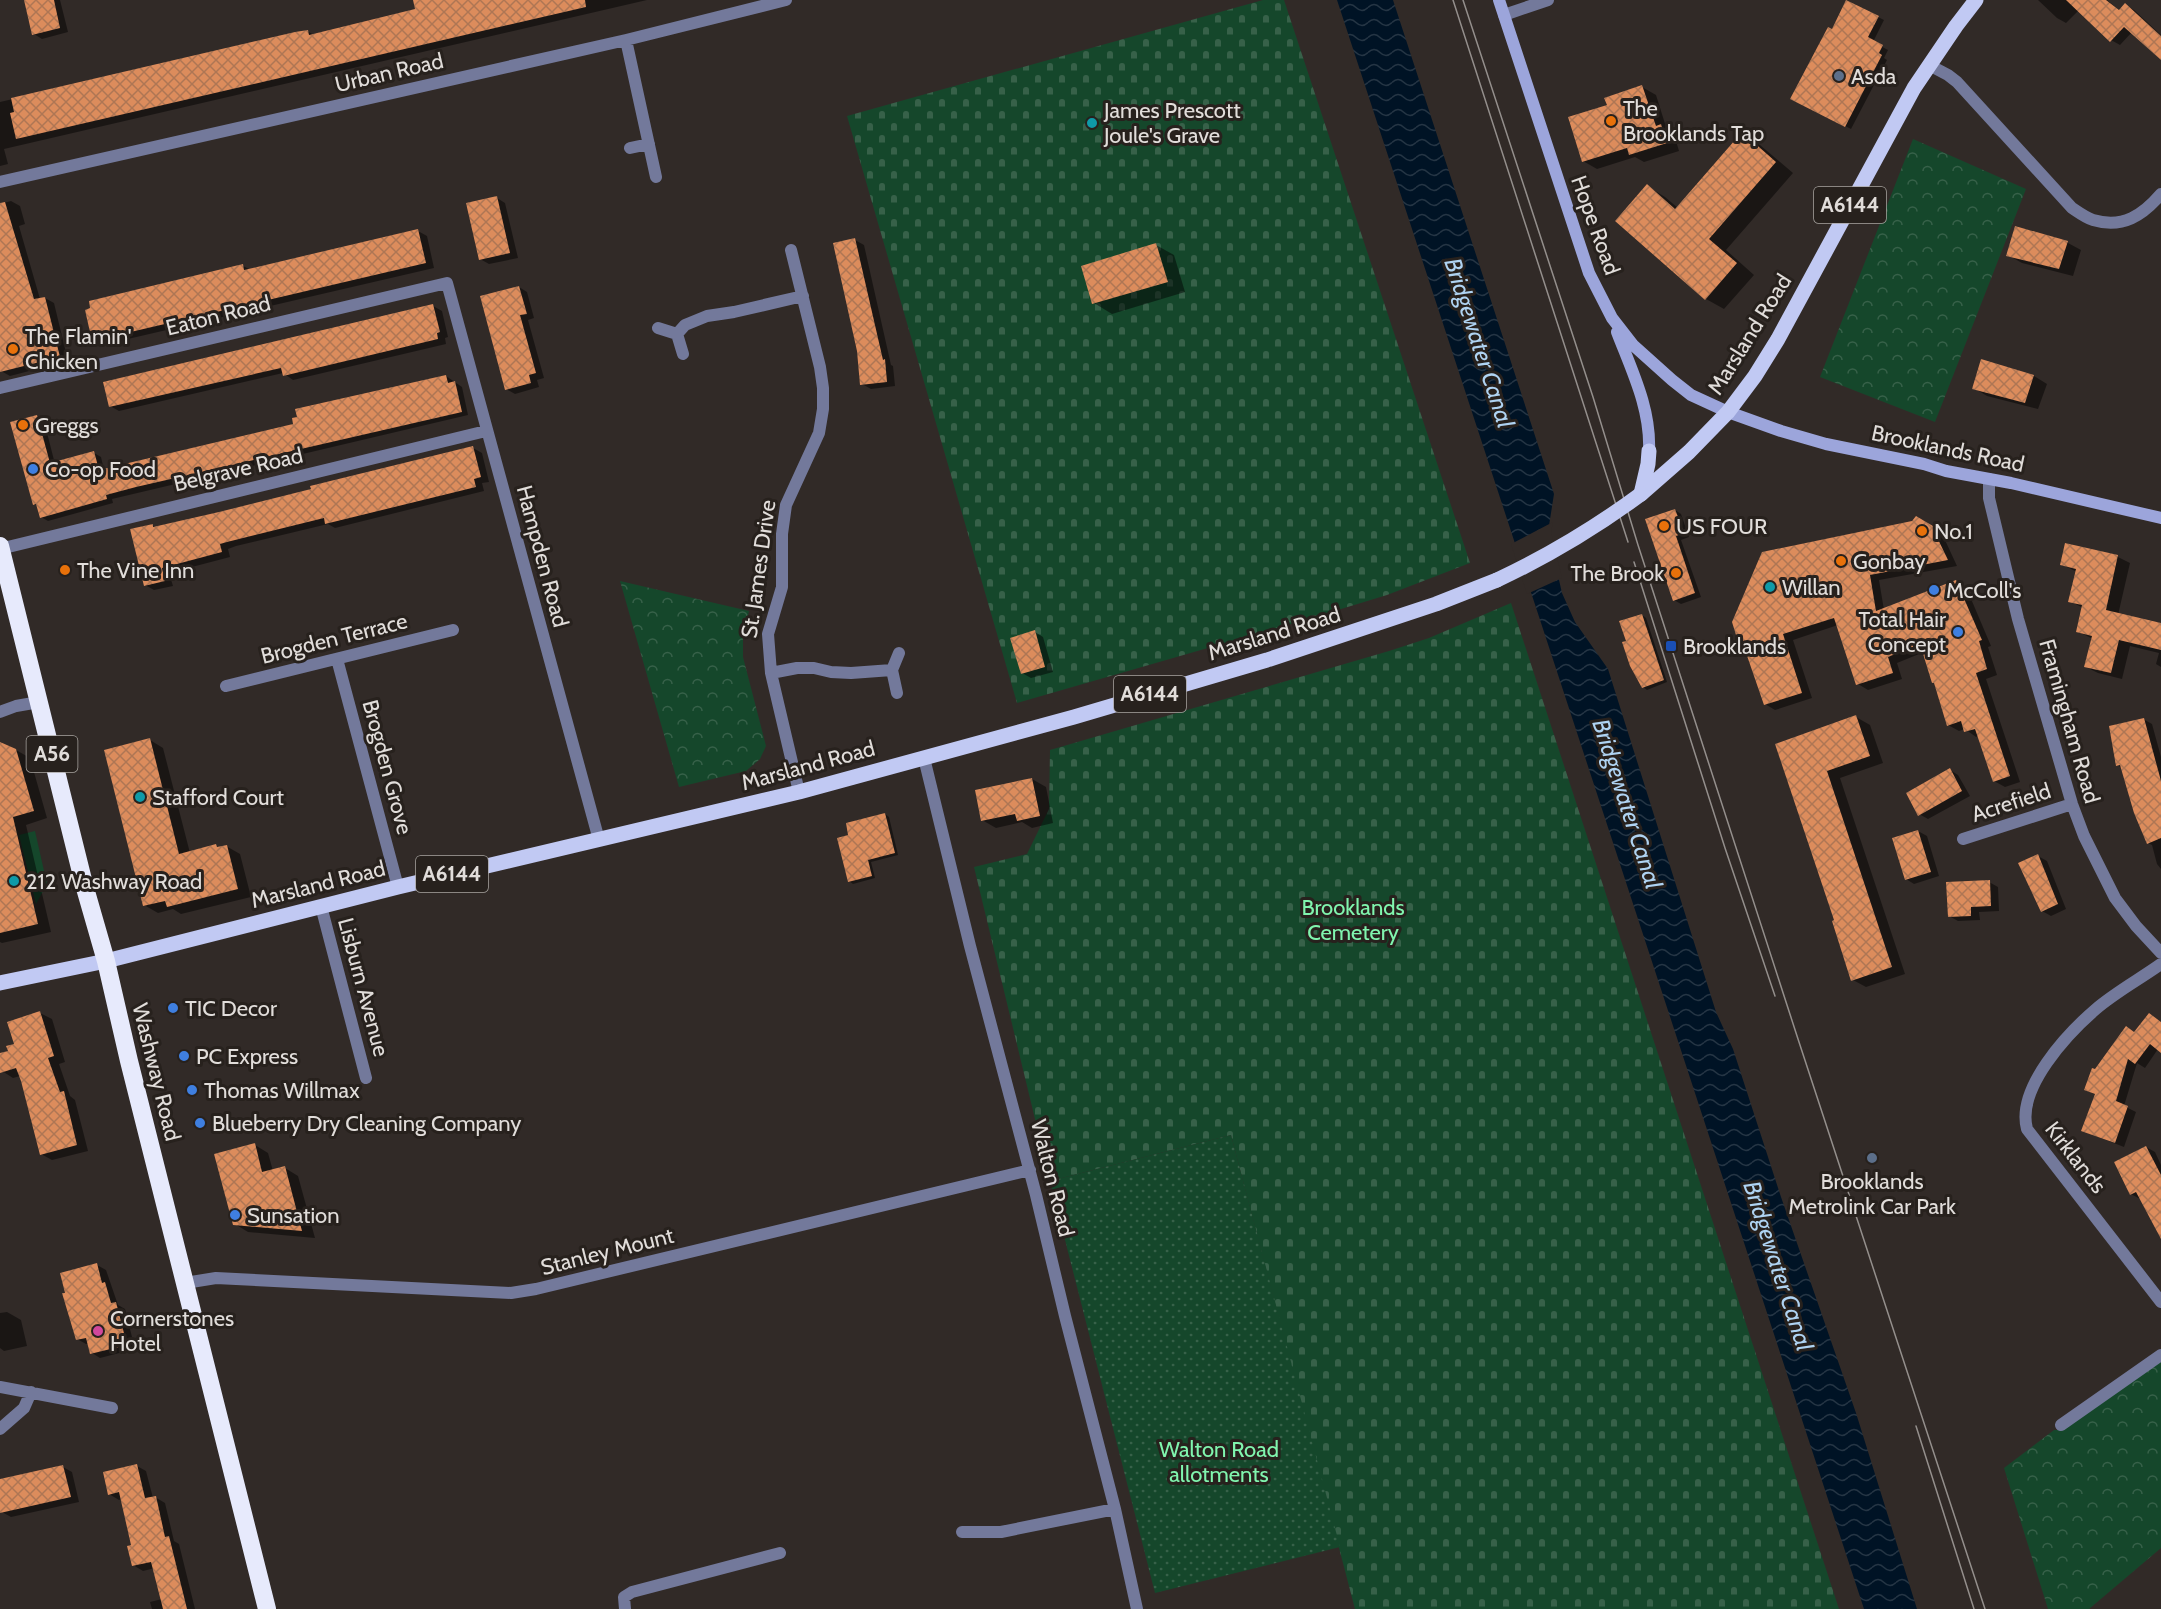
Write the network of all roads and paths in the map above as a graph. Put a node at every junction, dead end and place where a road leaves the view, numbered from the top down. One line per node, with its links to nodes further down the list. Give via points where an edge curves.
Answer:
1 (786, 0): 6 (street, Urban Road)
2 (1499, 0): 5 (street, Hope Road)
3 (1548, 0): 5 (street)
4 (1976, 0): 7 (main road, Marsland Road / A6144)
5 (1504, 15): 16 (street, Hope Road, via 1589,273)
6 (626, 40): 8 (street); 11 (street, Urban Road)
7 (1929, 65): 12 (street, via 1957,82 2072,208 2093,220 2122,223 2146,211); 21 (main road, Marsland Road / A6144, via 1778,339)
8 (649, 144): 9 (street); 10 (street)
9 (630, 148)
10 (657, 177)
11 (0, 182)
12 (2161, 194)
13 (791, 250): 15 (street, St. James Drive)
14 (447, 284): 20 (street, Eaton Road); 22 (street, Hampden Road)
15 (803, 296): 18 (street, via 707,316 685,325); 32 (street, St. James Drive, via 820,367 823,409 815,443 786,505 782,587 768,634)
16 (1612, 318): 21 (street, Hope Road, via 1633,345 1672,380 1691,395); 23 (street, via 1645,404)
17 (658, 328): 18 (street)
18 (676, 334): 19 (street)
19 (683, 354)
20 (0, 388)
21 (1728, 412): 24 (street, Brooklands Road, via 1826,444); 25 (main road, Marsland Road / A6144)
22 (486, 431): 27 (street, Belgrave Road); 41 (street, Hampden Road)
23 (1649, 451): 25 (main road)
24 (1989, 479): 26 (street, Brooklands Road); 39 (street, Framingham Road, via 1989,498 2018,619)
25 (1641, 494): 37 (main road, Marsland Road / A6144, bridge, via 1568,544 1497,580 1426,607 1267,660)
26 (2161, 518)
27 (0, 548): 35 (highway, Washway Road / A56)
28 (453, 630): 30 (street, Brogden Terrace)
29 (899, 653): 31 (street)
30 (337, 659): 33 (street, Brogden Terrace); 42 (street, Brogden Grove)
31 (892, 670): 32 (street, via 851,673 797,668); 34 (street)
32 (771, 673): 38 (street, St. James Drive)
33 (226, 686)
34 (897, 693)
35 (39, 702): 36 (street); 45 (highway, Washway Road / A56)
36 (0, 712)
37 (924, 758): 38 (main road, Marsland Road / A6144); 49 (street, Walton Road)
38 (799, 792): 41 (main road, Marsland Road / A6144)
39 (2072, 804): 40 (street, Acrefield); 44 (street, Framingham Road, via 2115,898)
40 (1963, 839)
41 (599, 840): 42 (main road, Marsland Road / A6144)
42 (398, 887): 43 (main road, Marsland Road / A6144)
43 (321, 906): 45 (main road, Marsland Road / A6144); 48 (street, Lisburn Avenue)
44 (2161, 952)
45 (106, 961): 47 (main road, A6144); 50 (highway, Washway Road / A56)
46 (2161, 964): 51 (street, Kirklands, via 2098,1008 2072,1033 2039,1077 2025,1121)
47 (0, 982)
48 (366, 1078)
49 (1030, 1170): 50 (street, Stanley Mount, via 511,1293 216,1278); 58 (street, Walton Road)
50 (185, 1283): 61 (highway, Washway Road / A56)
51 (2161, 1302)
52 (2161, 1355): 56 (street)
53 (0, 1387): 54 (street)
54 (31, 1392): 55 (street); 57 (street, via 24,1408)
55 (112, 1408)
56 (2061, 1425)
57 (0, 1429)
58 (1115, 1509): 59 (street, via 1017,1530); 63 (street, Walton Road)
59 (962, 1532)
60 (780, 1552): 62 (street, via 632,1592 624,1598)
61 (267, 1609)
62 (625, 1609)
63 (1137, 1609)

